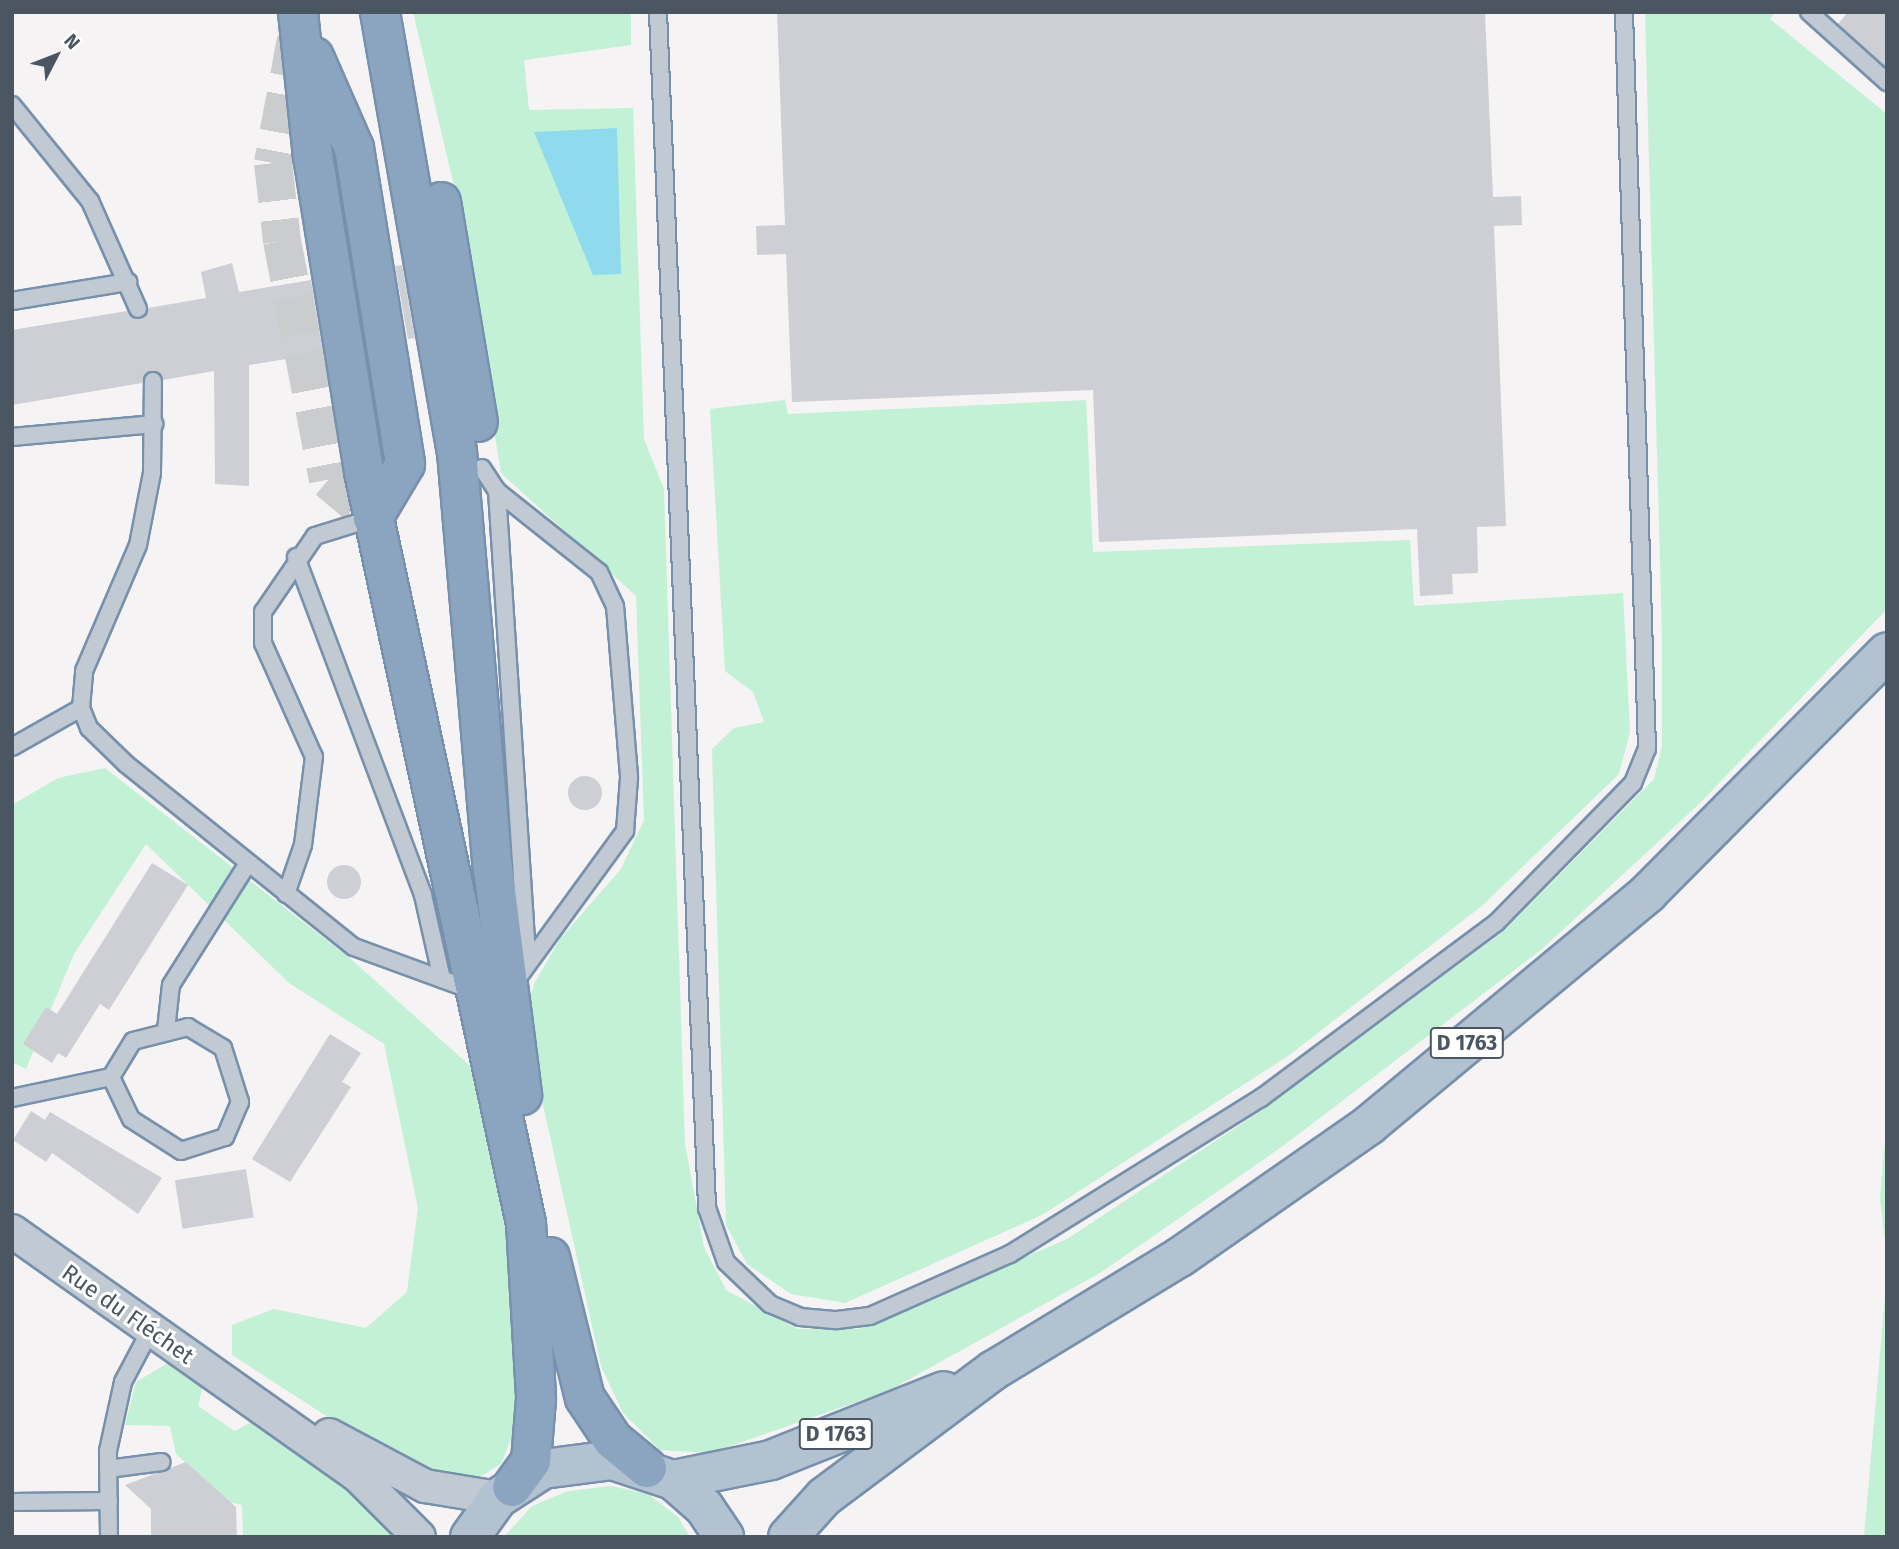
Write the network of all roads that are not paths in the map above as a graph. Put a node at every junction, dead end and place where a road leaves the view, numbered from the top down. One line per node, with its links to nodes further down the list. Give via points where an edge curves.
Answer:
1 (380, 12): 14 (highway, via 427,135 462,301); 15 (highway, via 407,138)
2 (658, 12): 3 (lane, via 707,1208 726,1262 770,1304 800,1317 837,1320 870,1316 1010,1254 1261,1098 1496,923 1633,783 1647,749)
3 (1624, 12)
4 (1809, 12): 6 (lane)
5 (299, 18): 16 (highway, via 294,159 344,476); 16 (highway, via 354,148 386,315 405,464)
6 (1887, 82)
7 (12, 105): 8 (lane, via 90,201)
8 (128, 282): 9 (lane); 10 (lane)
9 (12, 301)
10 (138, 309)
11 (153, 381): 12 (lane)
12 (154, 424): 13 (lane); 19 (lane, via 138,545 84,671)
13 (12, 437)
14 (490, 479): 15 (highway); 23 (lane); 23 (lane, via 599,572 615,606 629,778 625,831)
15 (460, 501): 24 (highway)
16 (373, 519): 17 (lane, via 315,536); 24 (highway)
17 (296, 557): 22 (lane, via 260,627 314,757 303,845); 24 (lane, via 423,895)
18 (1887, 652): 30 (main road, D 1763, via 1648,893 1369,1125 1180,1257)
19 (81, 708): 20 (lane); 21 (lane, via 101,743)
20 (12, 747)
21 (248, 863): 22 (lane); 25 (lane, via 171,985)
22 (286, 894): 24 (lane, via 354,947)
23 (527, 961): 24 (lane)
24 (474, 988): 34 (highway, via 530,1152 568,1342 585,1398 613,1440); 35 (highway, via 526,1223 537,1344 531,1461)
25 (166, 1030): 26 (lane, via 133,1041); 26 (lane, via 188,1027 223,1048 231,1061 240,1102 225,1137 197,1150 163,1144 131,1119)
26 (111, 1077): 27 (lane)
27 (12, 1098)
28 (12, 1231): 29 (street, Rue du Fléchet)
29 (149, 1331): 31 (street, Rue du Fléchet); 33 (lane, via 123,1382)
30 (994, 1370): 34 (main road, D 1763, via 771,1460); 42 (main road, D 1763, via 824,1497)
31 (246, 1394): 35 (street, Rue du Fléchet, via 425,1486); 39 (street, Rue du Fléchet, via 358,1476)
32 (162, 1462): 33 (lane)
33 (108, 1469): 36 (lane)
34 (660, 1474): 35 (main road, via 577,1460); 41 (main road, via 704,1507)
35 (505, 1492): 40 (main road)
36 (109, 1500): 37 (lane); 38 (lane)
37 (12, 1502)
38 (109, 1537)
39 (419, 1537)
40 (470, 1537)
41 (724, 1537)
42 (788, 1537)

